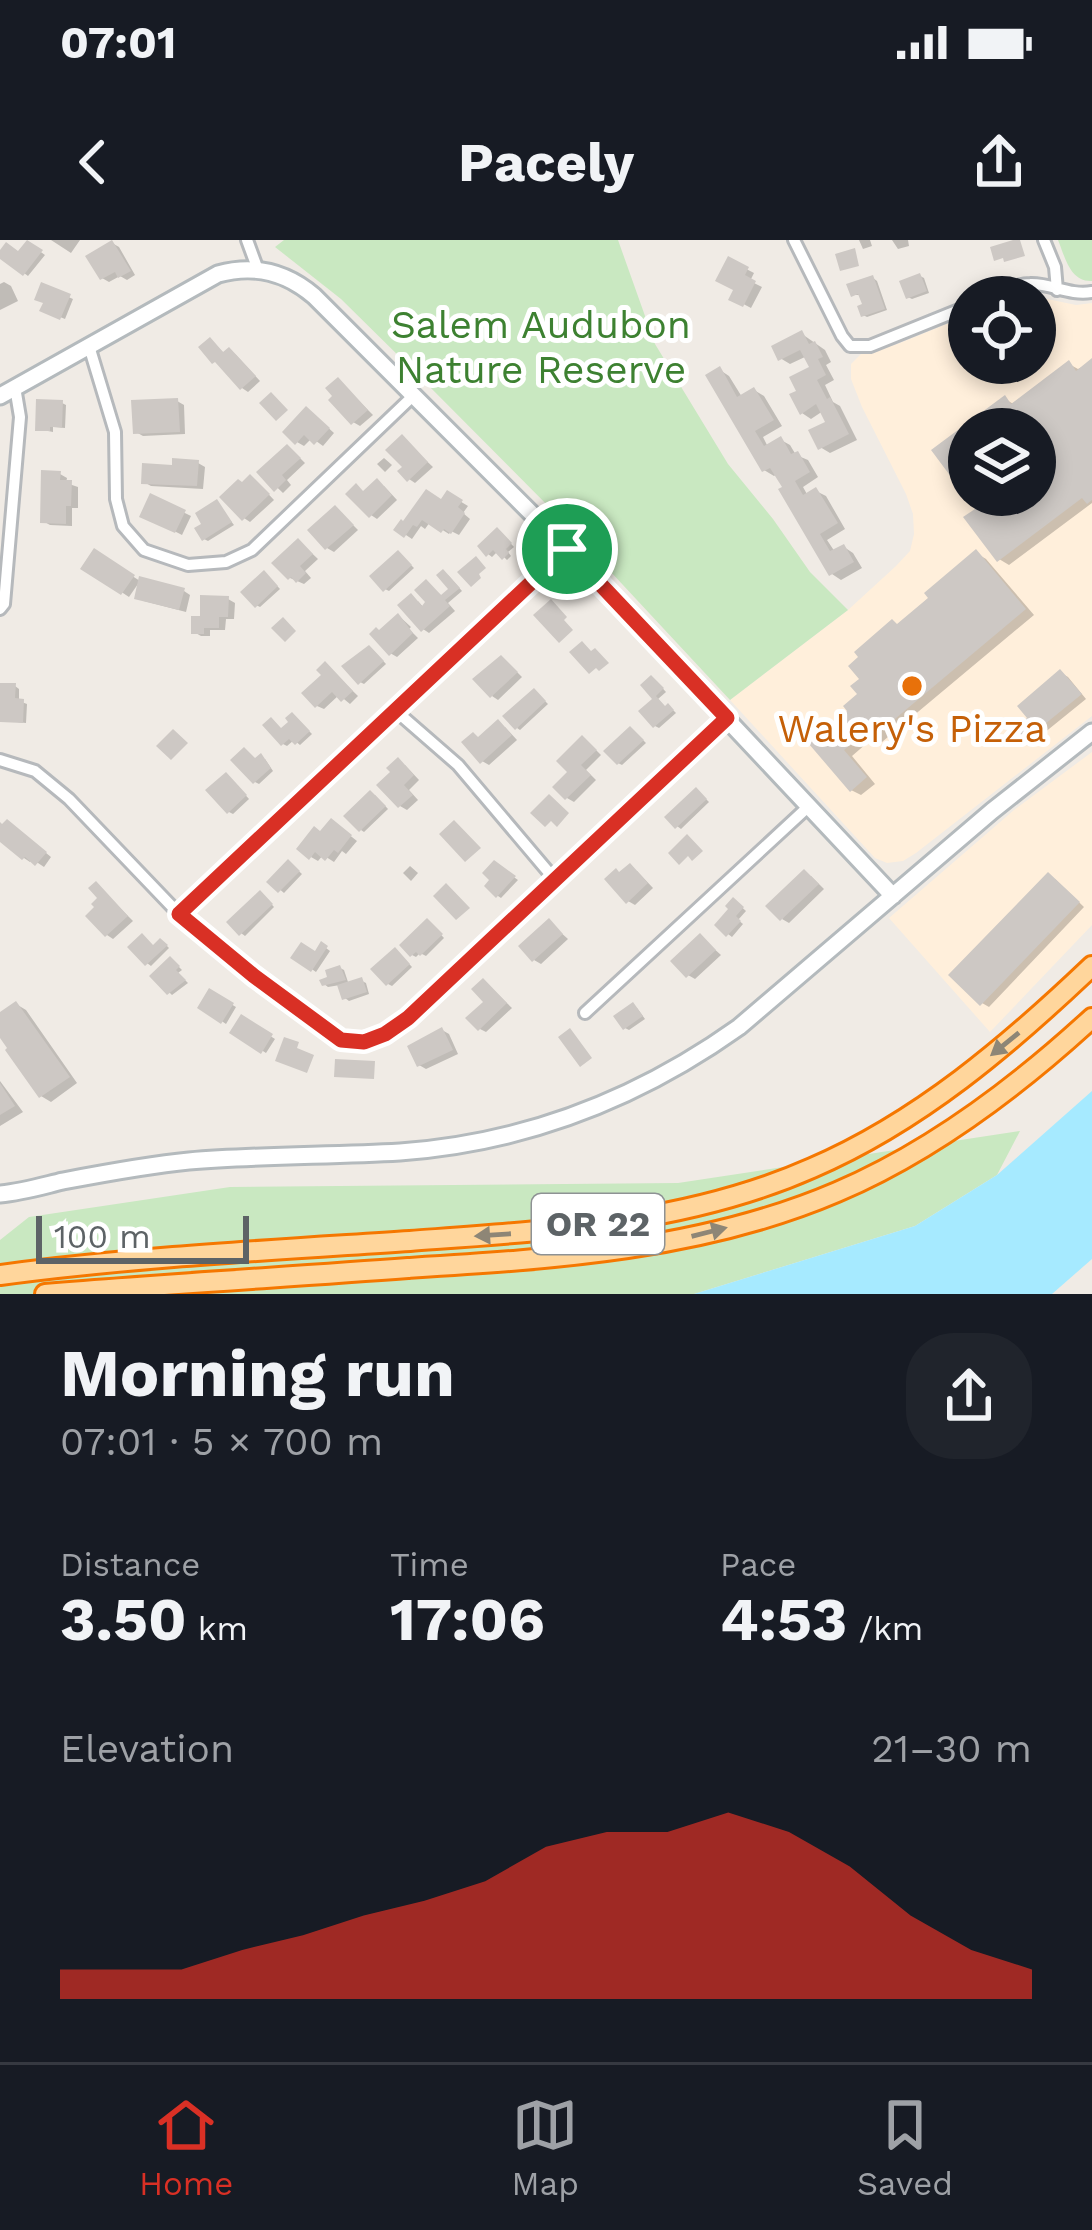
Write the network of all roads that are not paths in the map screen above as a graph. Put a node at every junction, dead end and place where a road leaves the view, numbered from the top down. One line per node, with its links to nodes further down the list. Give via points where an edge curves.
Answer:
1 (247, 240): 4 (street)
2 (794, 240): 7 (street, via 850,346 870,346)
3 (1044, 240): 5 (street)
4 (258, 269): 8 (main road, via 218,274); 10 (main road, via 303,287)
5 (1057, 290): 6 (street)
6 (1092, 292)
7 (948, 314)
8 (89, 346): 9 (main road); 10 (street, via 115,432 123,526 144,550 188,565 252,550)
9 (8, 392): 12 (street, via 20,417)
10 (414, 395): 11 (main road)
11 (567, 549): 13 (street); 14 (main road)
12 (0, 609)
13 (396, 711): 18 (street, via 458,765); 20 (street)
14 (727, 718): 17 (main road); 18 (street)
15 (1092, 732): 19 (main road)
16 (0, 760): 20 (street, via 35,771 69,799)
17 (809, 806): 19 (main road); 22 (street)
18 (556, 881): 20 (street, via 408,1018 364,1042 325,1030)
19 (893, 896): 24 (main road, via 704,1053 556,1123 439,1148 186,1161)
20 (179, 914)
21 (1092, 966): 25 (highway, OR 22, one-way to 25, via 918,1111 811,1169 713,1202 510,1234)
22 (585, 1013)
23 (1092, 1018): 26 (highway, OR 22, one-way to 23, via 510,1262 727,1227 835,1193 911,1154)
24 (6, 1196)
25 (0, 1275)
26 (45, 1294)

